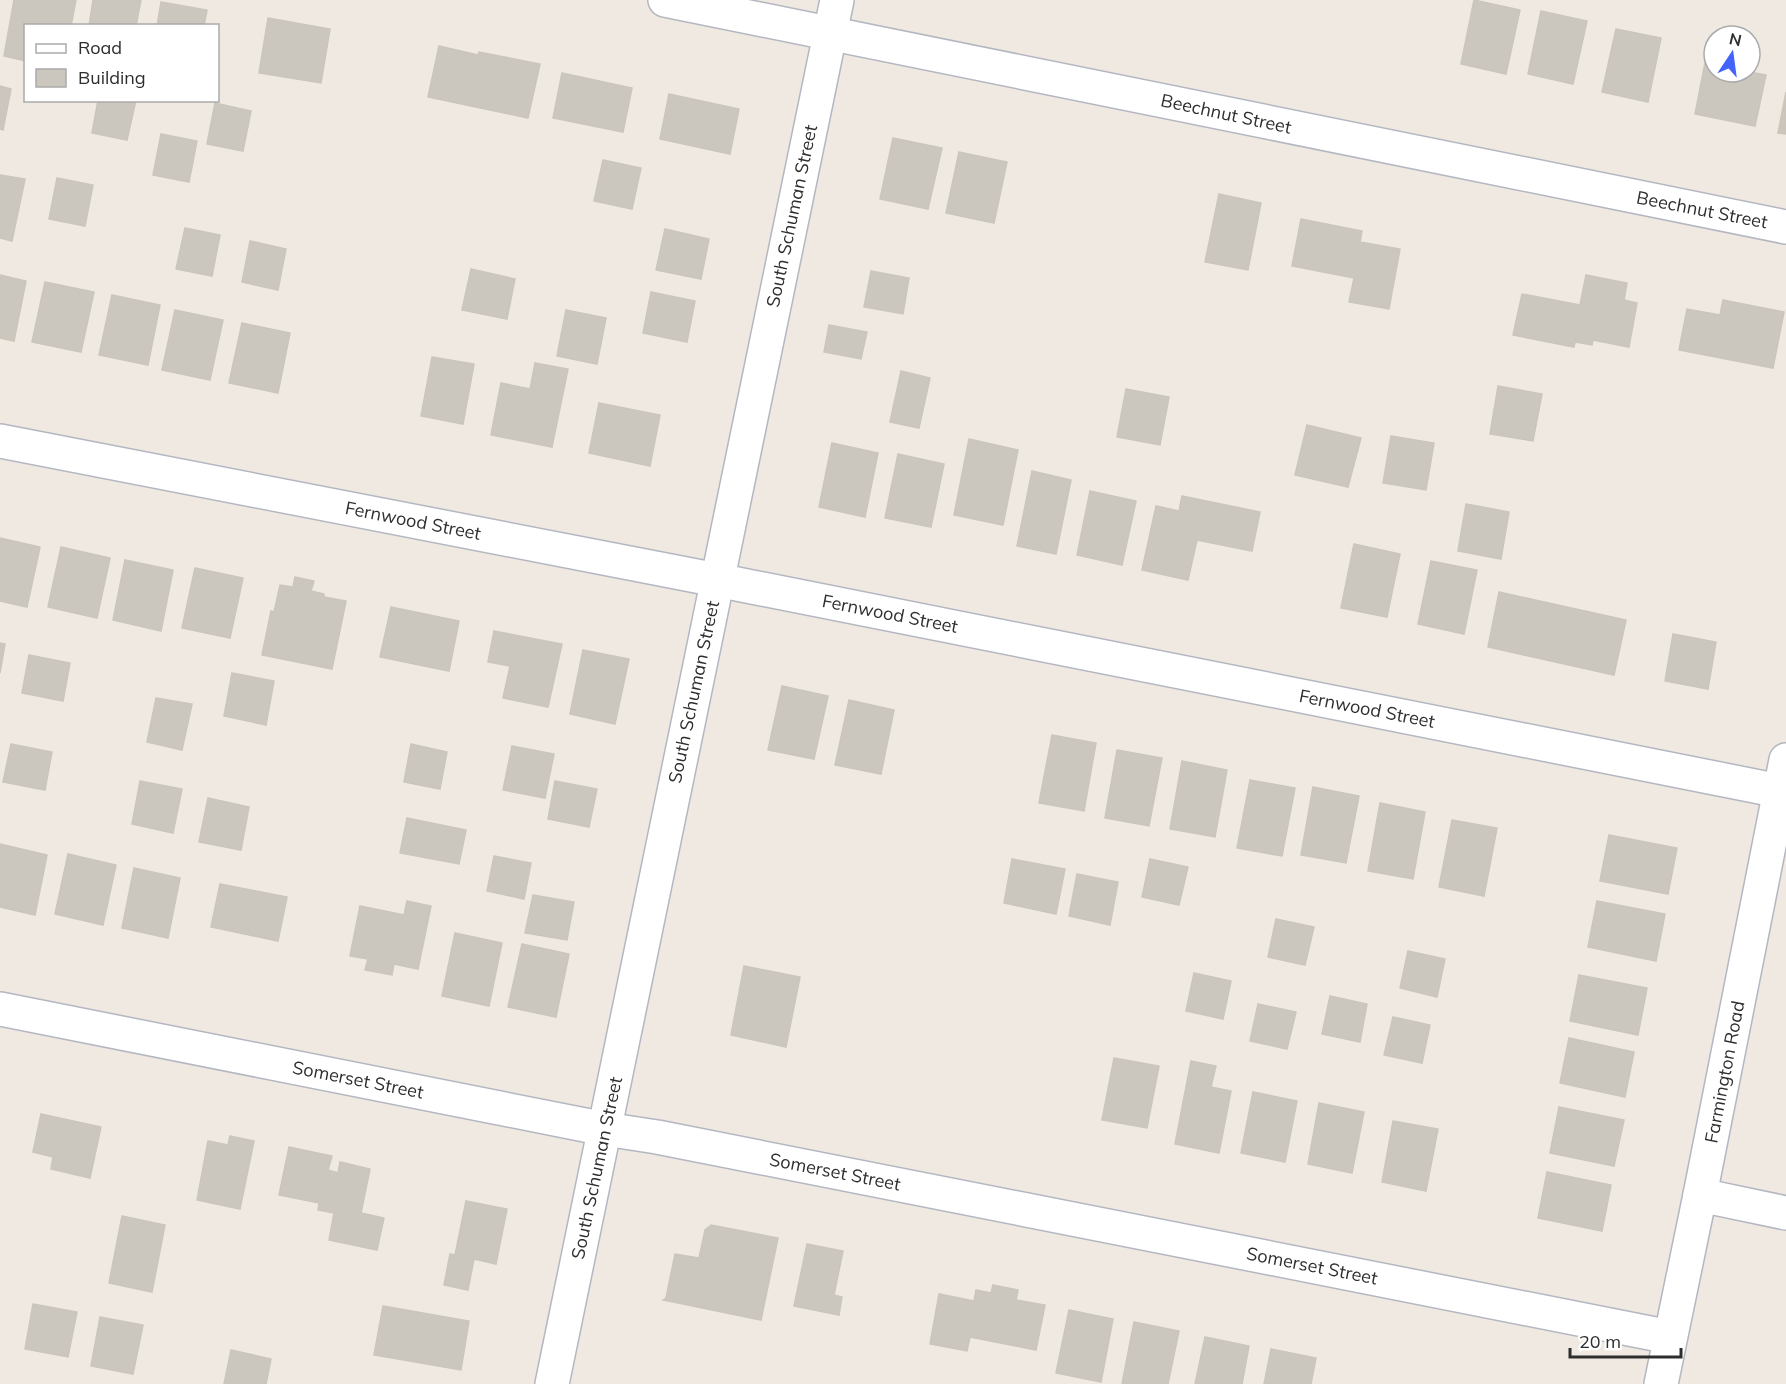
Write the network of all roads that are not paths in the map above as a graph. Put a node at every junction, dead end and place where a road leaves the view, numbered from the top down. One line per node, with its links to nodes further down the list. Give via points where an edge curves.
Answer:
1 (665, 0): 3 (street, Beechnut Street)
2 (837, 0): 3 (street, South Schuman Street)
3 (830, 32): 4 (street, Beechnut Street); 6 (street, South Schuman Street)
4 (1786, 227)
5 (0, 441): 6 (street, Fernwood Street)
6 (717, 580): 7 (street, Fernwood Street); 9 (street, South Schuman Street)
7 (1783, 776): 10 (street, Farmington Road)
8 (0, 1009): 9 (street, Somerset Street)
9 (605, 1129): 12 (street, Somerset Street); 13 (street, South Schuman Street)
10 (1700, 1195): 11 (street); 12 (street, Farmington Road)
11 (1786, 1213)
12 (1670, 1337): 14 (street, Farmington Road)
13 (552, 1384)
14 (1661, 1384)

